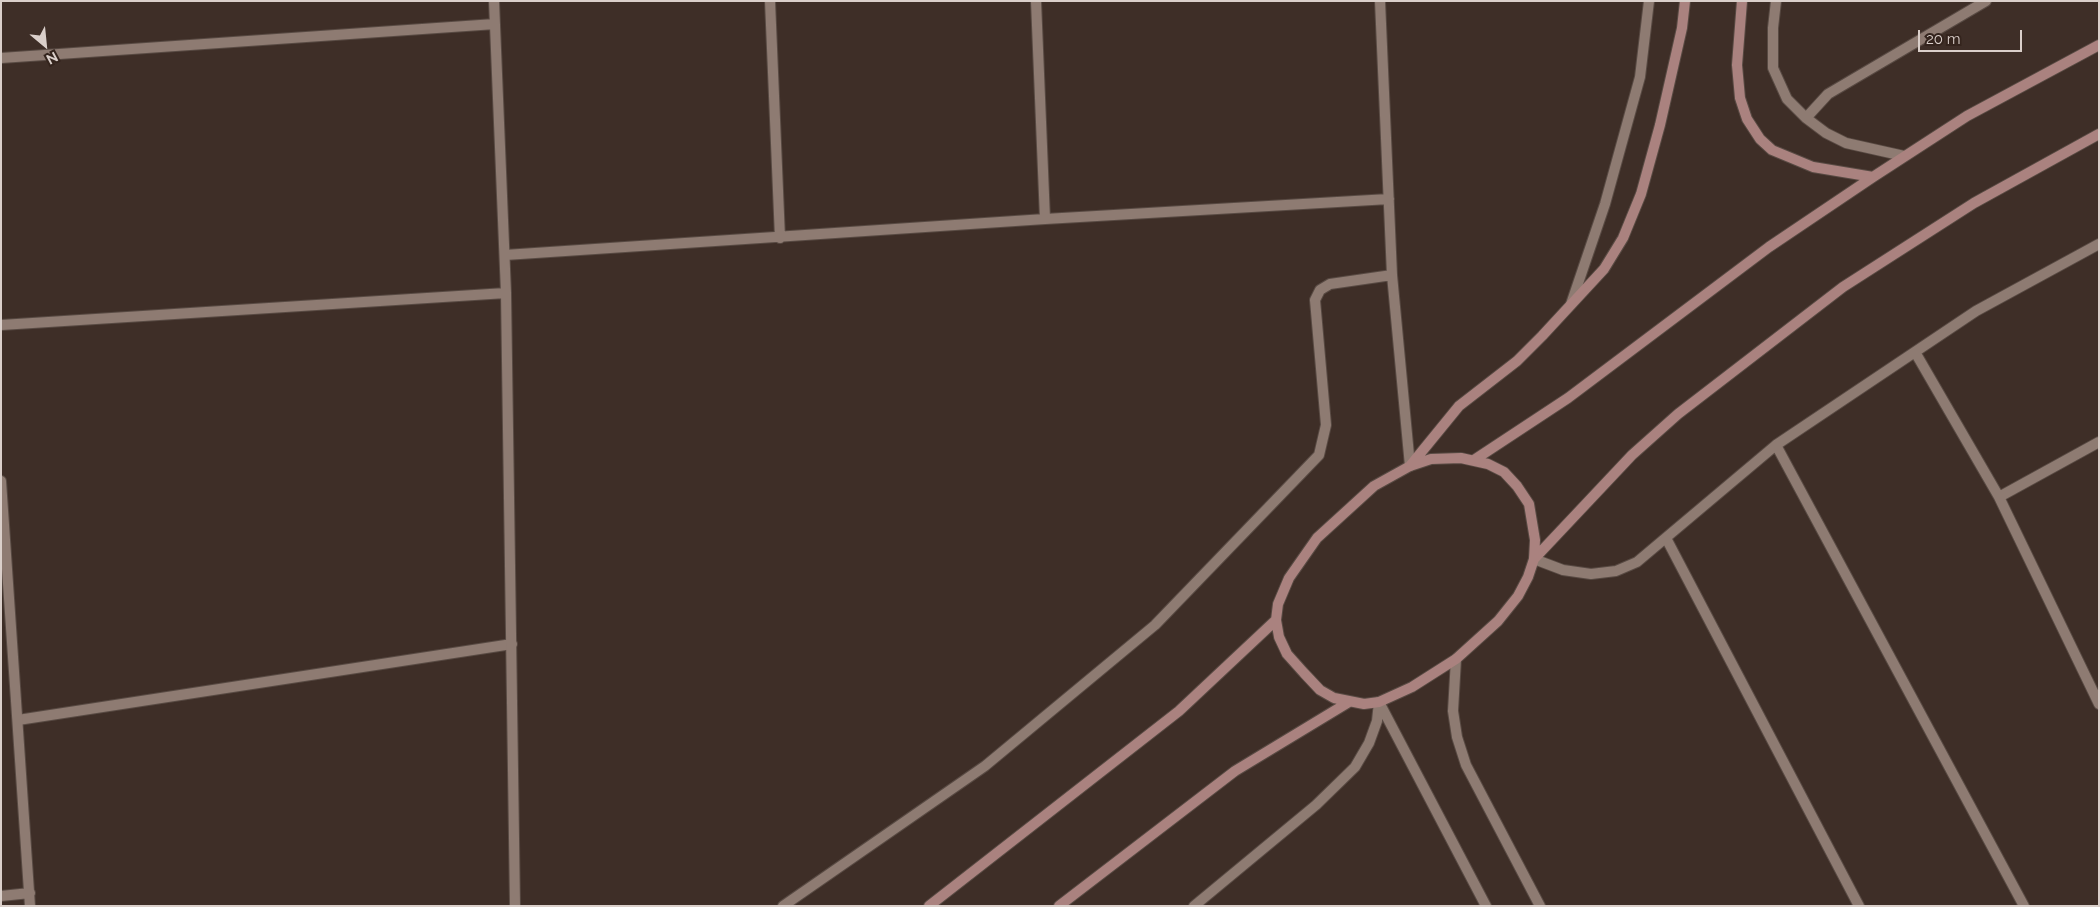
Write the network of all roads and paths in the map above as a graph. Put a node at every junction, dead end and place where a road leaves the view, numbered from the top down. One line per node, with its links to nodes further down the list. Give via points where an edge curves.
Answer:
1 (494, 1): 10 (street)
2 (770, 1): 19 (street)
3 (1036, 1): 18 (street)
4 (1380, 1): 17 (street)
5 (1650, 1): 24 (street, via 1640,77 1605,204)
6 (1685, 1): 24 (main road, via 1662,116 1641,194 1623,238 1604,269)
7 (1742, 1): 16 (main road, via 1737,65 1740,98 1747,119 1760,140 1772,150 1813,167)
8 (1776, 1): 13 (street, via 1773,68 1786,99)
9 (1986, 1): 13 (street, via 1828,94)
10 (495, 24): 12 (street); 21 (street)
11 (2099, 45): 15 (main road, via 1968,116)
12 (1, 58)
13 (1806, 118): 15 (street, via 1846,143)
14 (2099, 134): 34 (main road, via 1974,203 1843,287 1678,414 1632,455)
15 (1904, 156): 16 (main road)
16 (1872, 177): 29 (main road, via 1769,247 1568,398)
17 (1390, 199): 18 (street); 22 (street)
18 (1046, 219): 19 (street)
19 (780, 238): 21 (street)
20 (2099, 244): 26 (street, via 1976,311)
21 (505, 255): 23 (street)
22 (1392, 275): 30 (street); 47 (street, via 1330,284 1320,290 1315,300 1326,425 1319,455 1162,618 985,766)
23 (506, 293): 25 (street); 37 (street)
24 (1571, 304): 30 (main road, via 1517,361 1459,406)
25 (1, 325)
26 (1915, 352): 28 (street); 32 (street)
27 (2099, 442): 32 (street)
28 (1776, 445): 33 (street); 54 (street)
29 (1474, 460): 30 (main road, via 1431,459); 34 (main road, via 1504,472 1529,504 1535,540)
30 (1410, 466): 36 (main road, via 1374,486 1317,538 1289,578 1278,604)
31 (1, 481): 35 (street)
32 (1999, 498): 41 (street)
33 (1666, 538): 34 (street, via 1637,562 1616,571 1582,573); 53 (street)
34 (1534, 559): 38 (main road, via 1518,596 1498,621)
35 (5, 592): 42 (street)
36 (1276, 620): 39 (main road, via 1287,654 1320,690); 48 (main road, via 1179,711)
37 (512, 644): 42 (street); 46 (street)
38 (1456, 659): 40 (main road, via 1412,687); 52 (street, via 1453,711 1466,765)
39 (1349, 702): 40 (main road); 49 (main road, via 1235,771)
40 (1379, 702): 50 (street, via 1377,721 1369,743 1355,767 1316,806); 51 (street)
41 (2099, 704)
42 (18, 720): 43 (street)
43 (30, 893): 44 (street); 45 (street)
44 (1, 896)
45 (30, 906)
46 (515, 906)
47 (783, 906)
48 (929, 906)
49 (1058, 906)
50 (1194, 906)
51 (1486, 906)
52 (1540, 906)
53 (1860, 906)
54 (2024, 906)

